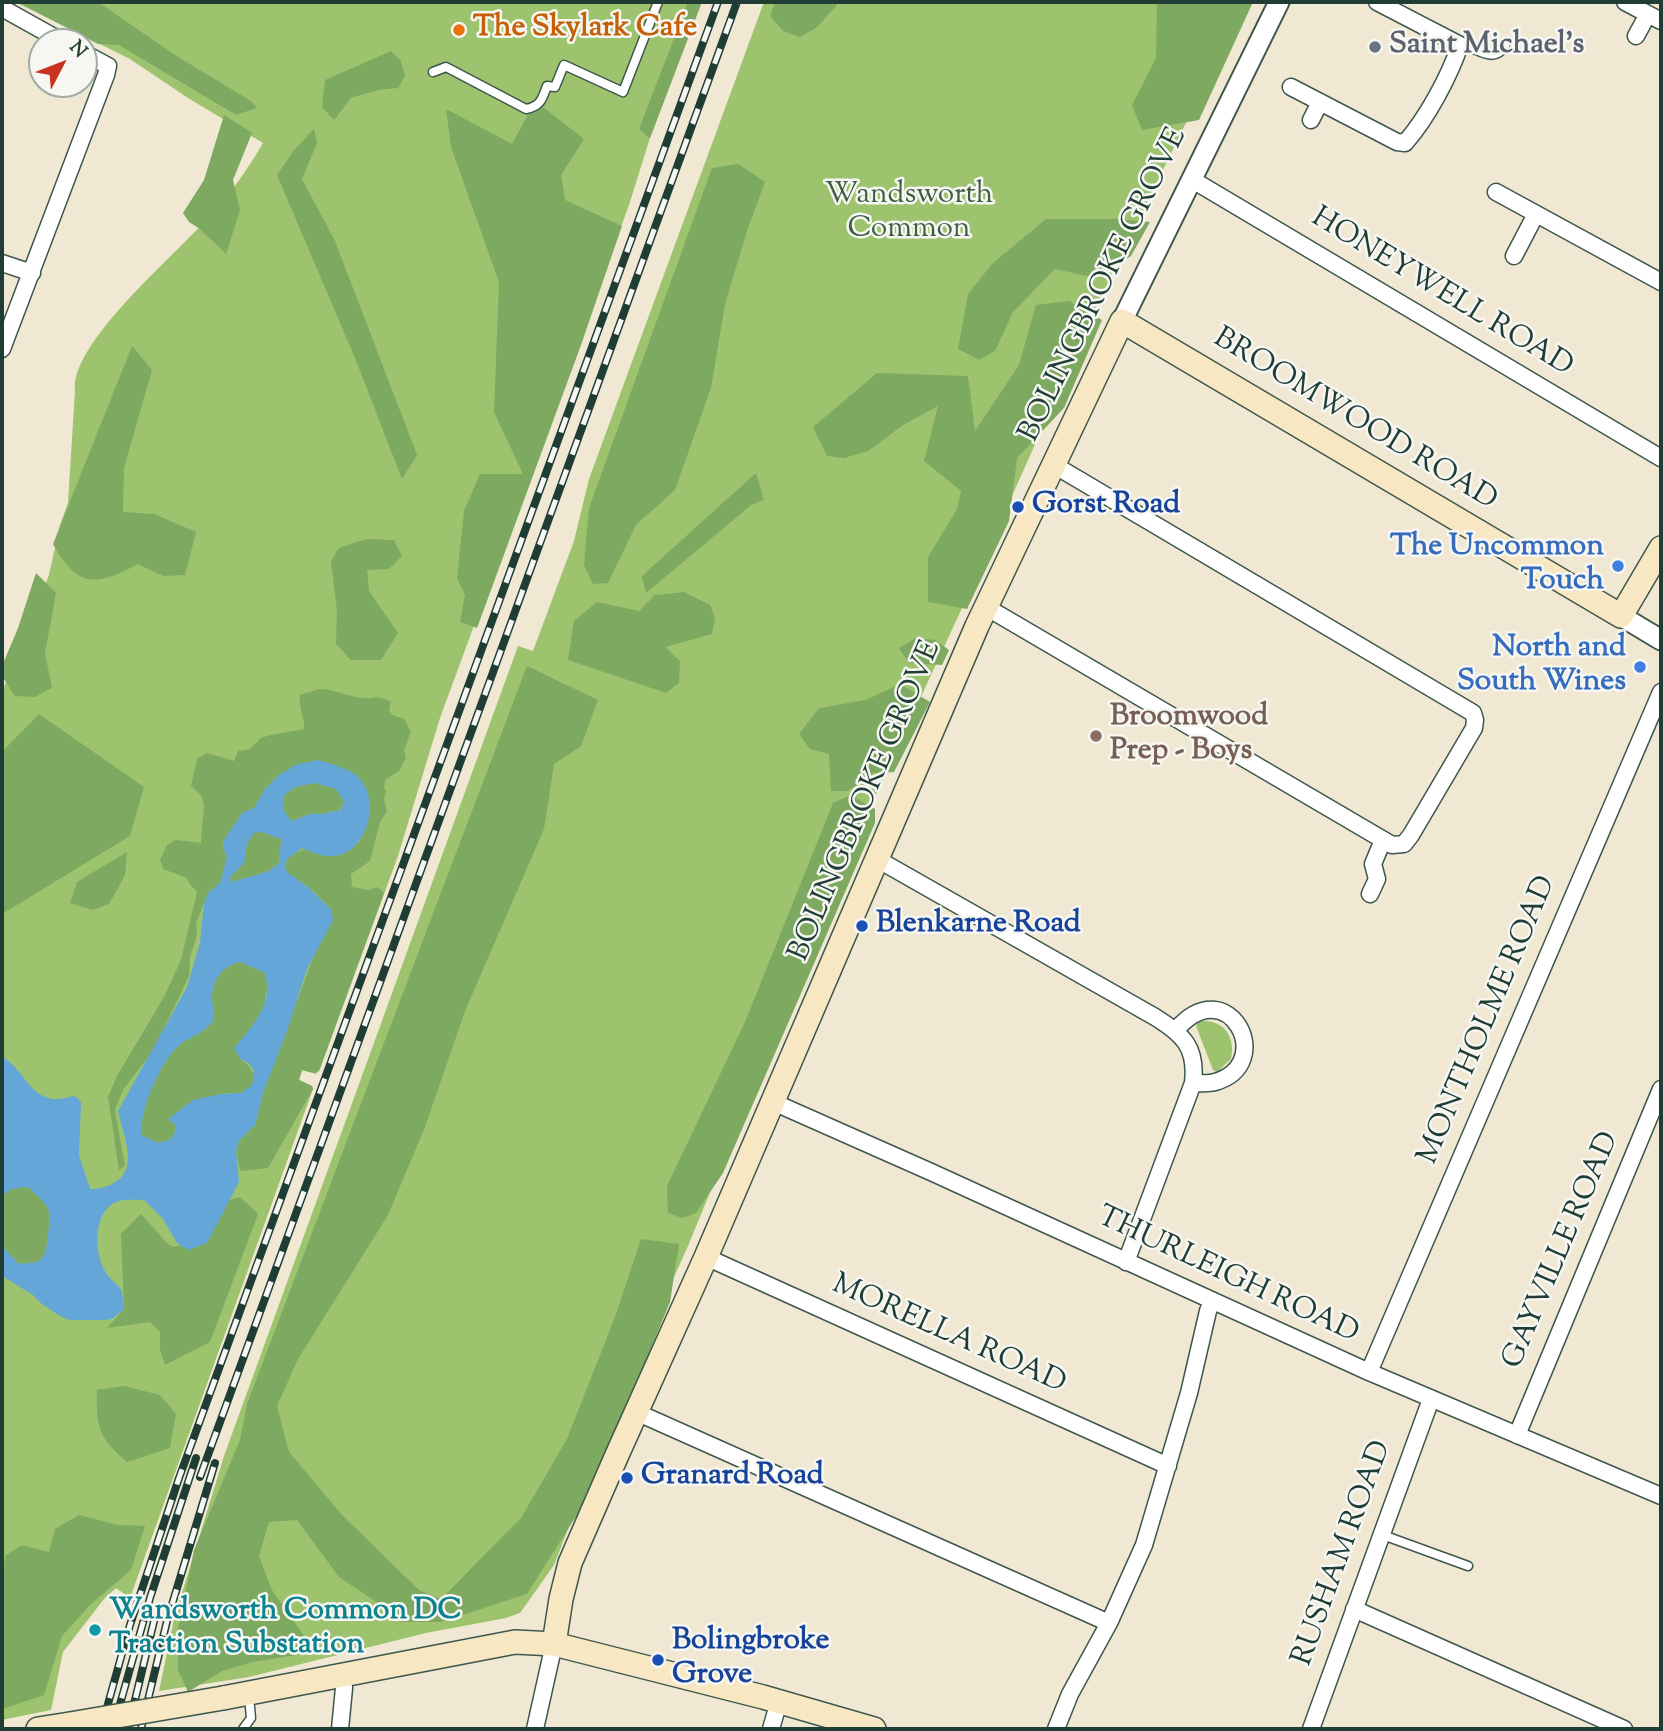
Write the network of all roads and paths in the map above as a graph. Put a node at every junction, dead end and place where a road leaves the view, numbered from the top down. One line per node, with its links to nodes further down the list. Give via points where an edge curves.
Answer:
1 (658, 2): 12 (lane, via 623,92 564,65 555,87 547,86 537,107 526,108 446,67)
2 (1279, 2): 18 (street, BOLINGBROKE GROVE)
3 (1625, 2): 6 (street)
4 (1383, 3): 9 (street)
5 (2, 8): 7 (street)
6 (1654, 18): 8 (street)
7 (38, 28)
8 (1636, 36)
9 (1460, 45): 10 (lane, via 1494,56); 16 (street, via 1405,143)
10 (1505, 46)
11 (98, 61): 14 (street, via 108,66)
12 (433, 72)
13 (1291, 87): 16 (street)
14 (98, 93)
15 (96, 98): 23 (street)
16 (1320, 103): 17 (street)
17 (1311, 120)
18 (1191, 179): 25 (street, BOLINGBROKE GROVE); 27 (street, HONEYWELL ROAD)
19 (1496, 192): 20 (street)
20 (1536, 214): 21 (street); 24 (street)
21 (1514, 256)
22 (2, 263): 23 (street)
23 (32, 273): 26 (street)
24 (1661, 282)
25 (1122, 321): 28 (main road, BOLINGBROKE GROVE); 31 (main road, BROOMWOOD ROAD)
26 (2, 349)
27 (1661, 458)
28 (1054, 465): 30 (main road, BOLINGBROKE GROVE); 34 (street, via 1473,713 1474,728 1411,835 1404,844)
29 (1661, 548): 31 (main road)
30 (986, 607): 34 (street); 35 (main road, BOLINGBROKE GROVE)
31 (1621, 616): 32 (street, BROOMWOOD ROAD)
32 (1661, 640)
33 (1661, 692): 44 (street, MONTHOLME ROAD)
34 (1383, 841): 36 (street, via 1373,864 1377,878)
35 (877, 859): 37 (street); 40 (main road, BOLINGBROKE GROVE)
36 (1370, 894)
37 (1176, 1030): 38 (street, via 1195,1064); 38 (street, via 1199,1010 1216,1010 1238,1024 1244,1035 1243,1060 1237,1069 1214,1083)
38 (1193, 1083): 42 (street)
39 (1661, 1089): 47 (street, GAYVILLE ROAD)
40 (773, 1102): 41 (main road, BOLINGBROKE GROVE); 42 (street, THURLEIGH ROAD)
41 (706, 1257): 46 (main road, BOLINGBROKE GROVE); 48 (street, MORELLA ROAD)
42 (1126, 1262): 43 (street, THURLEIGH ROAD)
43 (1212, 1301): 44 (street, THURLEIGH ROAD); 48 (street)
44 (1369, 1372): 45 (street, THURLEIGH ROAD)
45 (1431, 1399): 47 (street, THURLEIGH ROAD); 50 (street, RUSHAM ROAD)
46 (636, 1412): 53 (street); 54 (main road, BOLINGBROKE GROVE, via 570,1563)
47 (1517, 1435): 49 (street, THURLEIGH ROAD)
48 (1168, 1466): 53 (street, via 1144,1545)
49 (1661, 1495)
50 (1380, 1534): 51 (lane); 52 (street, RUSHAM ROAD)
51 (1468, 1566)
52 (1354, 1609): 65 (street, RUSHAM ROAD); 66 (street)
53 (1109, 1623): 64 (street)
54 (554, 1644): 55 (main road, via 515,1642); 57 (main road); 61 (street)
55 (343, 1677): 56 (main road); 60 (street)
56 (248, 1694): 58 (main road, bridge); 59 (lane, via 251,1718)
57 (779, 1702): 62 (street); 63 (main road)
58 (38, 1729)
59 (243, 1729)
60 (340, 1729)
61 (536, 1729)
62 (771, 1729)
63 (874, 1729)
64 (1056, 1729)
65 (1311, 1729)
66 (1624, 1729)

